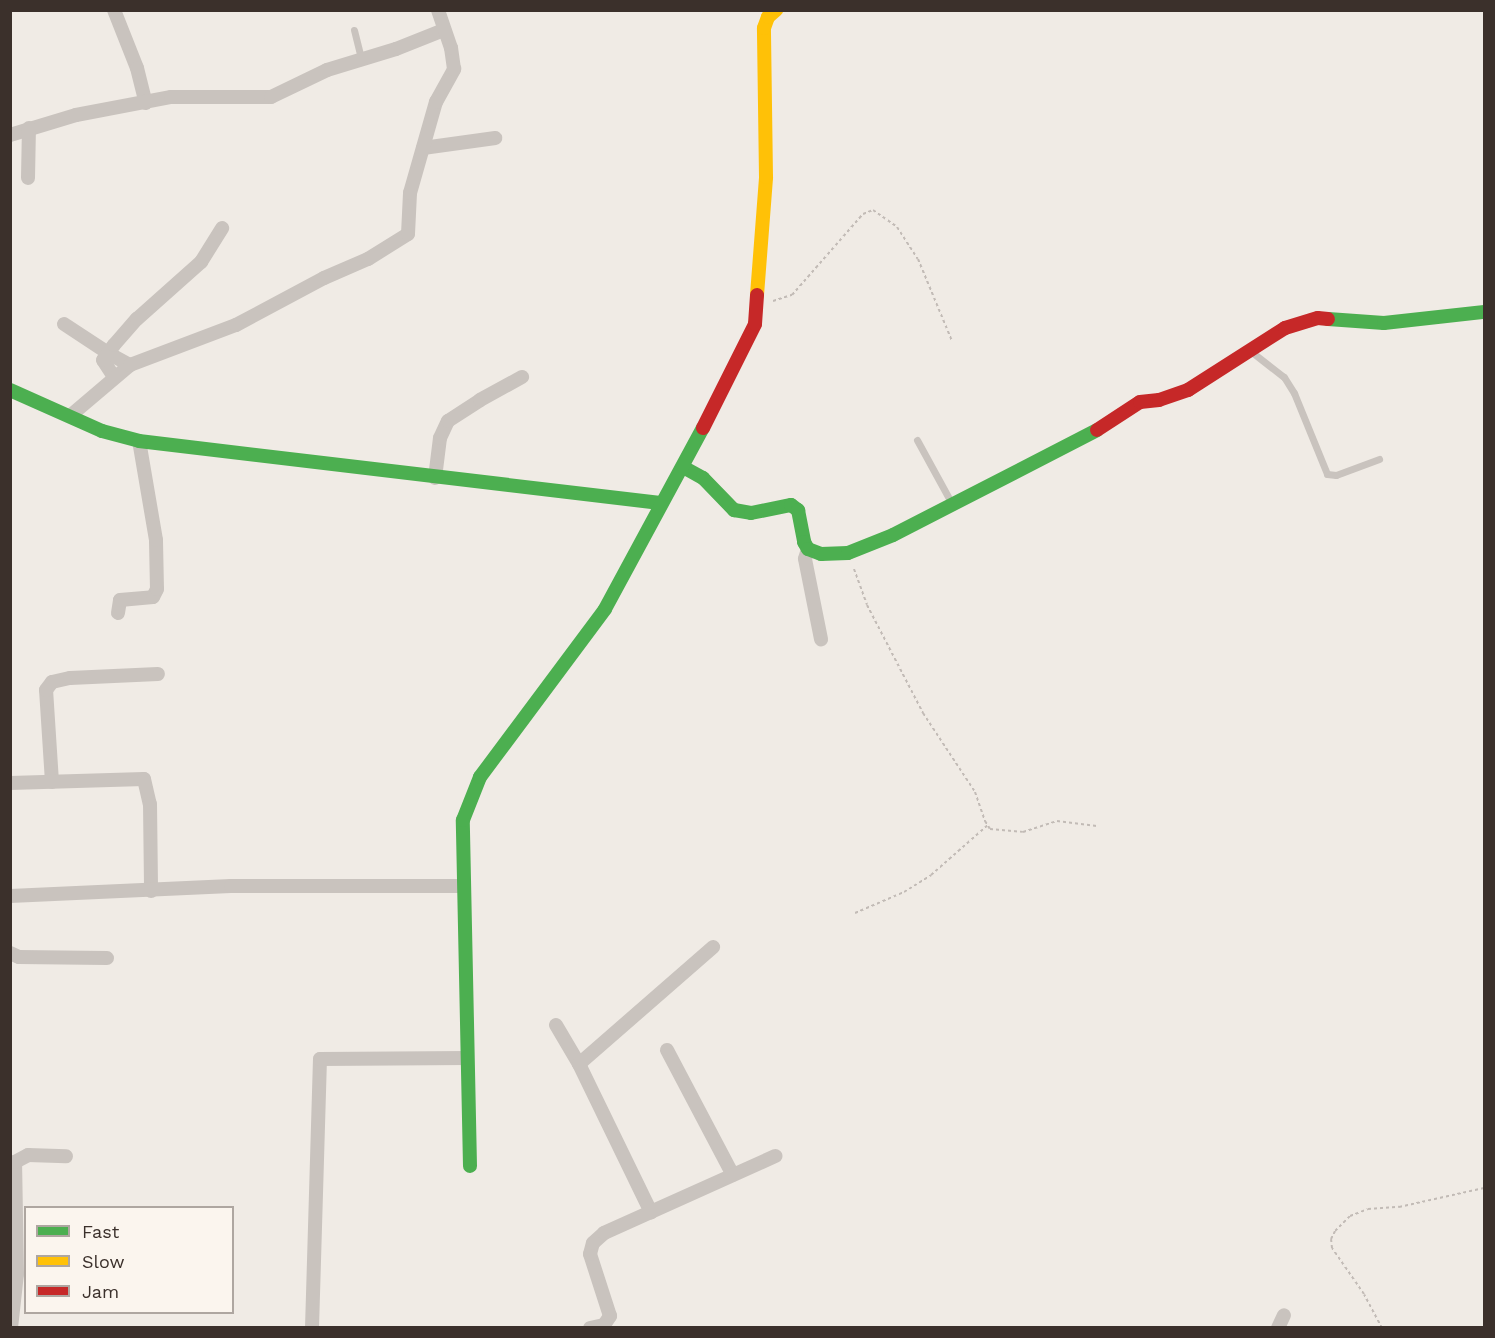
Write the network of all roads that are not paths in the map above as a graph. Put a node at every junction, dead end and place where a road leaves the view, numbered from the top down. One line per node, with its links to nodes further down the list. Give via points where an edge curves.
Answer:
1 (114, 10): 7 (street)
2 (438, 10): 5 (street)
3 (776, 10): 26 (street, via 764,28 766,177 755,324)
4 (354, 30): 6 (lane)
5 (444, 30): 6 (street); 11 (street, via 454,69 436,102)
6 (361, 59): 7 (street, via 270,97 185,95)
7 (146, 103): 8 (street, via 91,111)
8 (29, 128): 9 (street); 12 (street)
9 (11, 134)
10 (495, 138): 11 (street)
11 (423, 148): 18 (street, via 410,193 410,230 405,238 236,326)
12 (28, 178)
13 (222, 228): 17 (street, via 201,262 137,319)
14 (1485, 312): 16 (street, via 1384,323 1318,318 1285,328)
15 (64, 324): 17 (street)
16 (1248, 350): 25 (lane, via 1284,377 1327,474 1336,475); 29 (street, via 1188,390 1128,407 1081,440)
17 (108, 353): 18 (street); 19 (street, via 103,360)
18 (130, 365): 19 (street)
19 (114, 377): 22 (street)
20 (522, 377): 27 (street, via 448,421 440,438)
21 (10, 390): 22 (street)
22 (70, 416): 24 (street, via 102,431)
23 (917, 440): 29 (lane)
24 (140, 441): 27 (street); 31 (street, via 156,540 157,589 153,597 120,600)
25 (1379, 459)
26 (683, 467): 28 (street); 30 (street, via 703,477 734,510 751,513 785,504 795,507)
27 (435, 478): 28 (street)
28 (660, 503): 36 (street, via 605,609 480,777 463,820)
29 (952, 505): 30 (street, via 893,535 848,552 820,554)
30 (808, 549): 32 (street, via 805,558)
31 (118, 613)
32 (821, 639)
33 (158, 674): 34 (street, via 52,682 46,690)
34 (52, 782): 35 (street); 37 (street, via 144,779 150,804)
35 (10, 783)
36 (463, 886): 37 (street, via 231,886); 44 (street)
37 (151, 891): 38 (street)
38 (10, 896)
39 (713, 947): 45 (street)
40 (10, 953): 41 (street, via 20,957)
41 (107, 958)
42 (556, 1025): 45 (street)
43 (667, 1050): 49 (street)
44 (467, 1058): 48 (street); 53 (street, via 320,1059)
45 (579, 1064): 50 (street)
46 (66, 1156): 51 (street, via 28,1155 15,1162 17,1274)
47 (775, 1156): 49 (street)
48 (470, 1166)
49 (734, 1175): 50 (street)
50 (651, 1212): 54 (street, via 604,1233 593,1243 590,1254 610,1316 604,1325)
51 (11, 1313): 52 (street)
52 (11, 1328)
53 (312, 1328)
54 (591, 1328)

